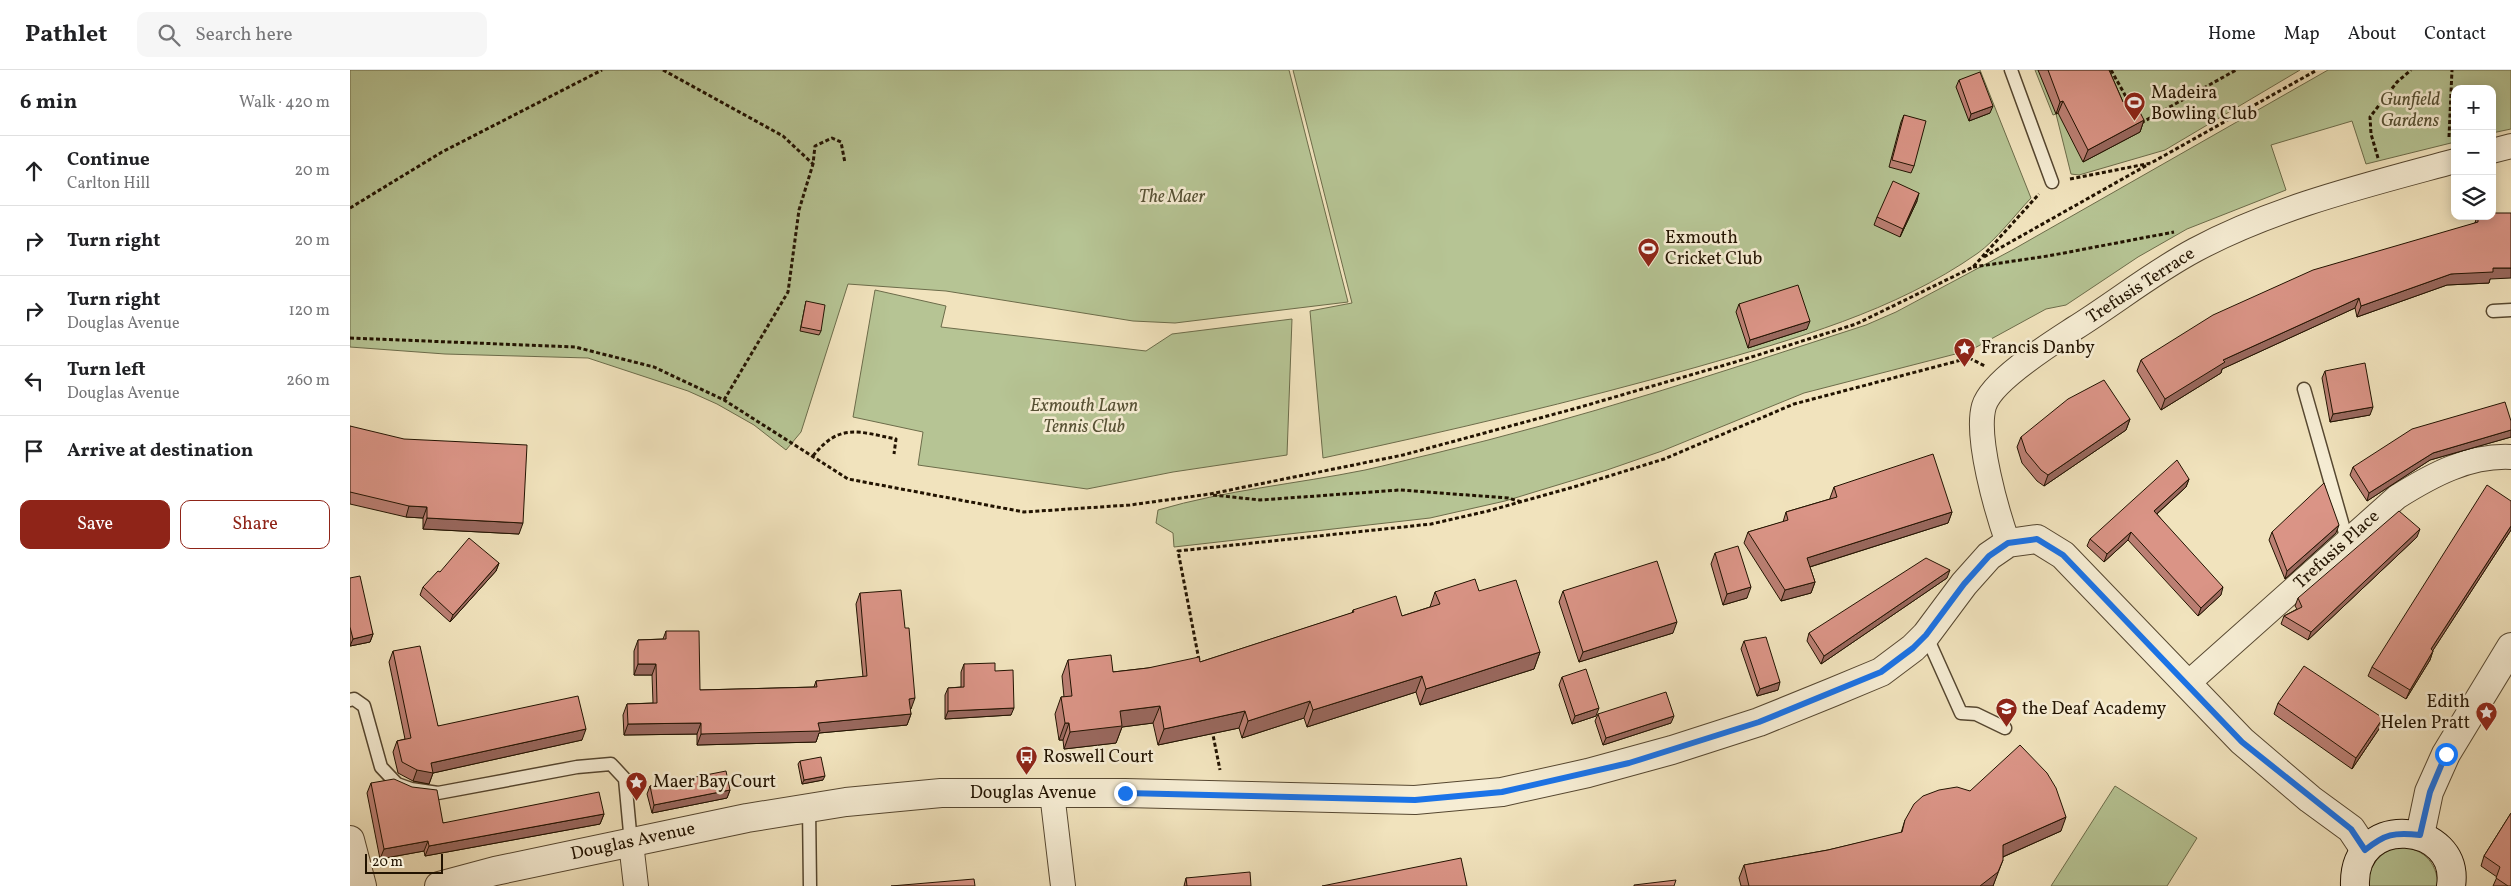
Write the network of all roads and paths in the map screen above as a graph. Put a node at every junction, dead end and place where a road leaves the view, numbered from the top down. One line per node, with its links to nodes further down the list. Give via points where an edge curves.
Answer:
1 (602, 70): 20 (path, via 442,152)
2 (662, 70): 17 (path, via 783,136)
3 (2011, 70): 19 (lane)
4 (2111, 70): 9 (path)
5 (2236, 70): 10 (path, via 2142,124)
6 (2317, 70): 15 (path)
7 (2411, 70): 18 (path, via 2397,82 2370,118 2371,134)
8 (2452, 70): 13 (path, via 2448,146)
9 (2133, 108)
10 (2138, 116)
11 (2511, 146): 12 (street)
12 (2496, 150)
13 (2451, 154)
14 (845, 163): 17 (path, via 840,142 832,138 815,146)
15 (2151, 163): 19 (path); 22 (path)
16 (2451, 163): 18 (street, Trefusis Terrace)
17 (813, 164): 29 (path, via 799,210 788,292)
18 (2385, 180): 21 (street, Trefusis Terrace, via 2287,212)
19 (2052, 182): 22 (path)
20 (350, 208)
21 (2194, 250): 23 (path, via 2184,232 2176,231); 27 (street, Trefusis Terrace, via 2040,350)
22 (1982, 258): 23 (path)
23 (1973, 267): 33 (path, via 1856,324 1732,363 1403,455)
24 (2511, 310): 25 (lane)
25 (2493, 311)
26 (350, 338): 29 (path, via 575,347 654,367)
27 (2007, 377): 34 (path, via 1970,358 1794,404 1664,459); 36 (street, Trefusis Terrace, via 1984,406 1984,432 1997,511)
28 (2304, 389): 35 (lane)
29 (724, 400): 31 (path)
30 (894, 454): 31 (path, via 896,439 841,432 824,443)
31 (813, 456): 33 (path, via 848,480 1024,512 1130,505)
32 (2511, 457): 35 (street, Trefusis Place, via 2498,456 2463,464 2430,477 2397,497)
33 (1210, 494): 34 (path, via 1260,500 1400,490)
34 (1524, 502): 39 (path, via 1430,524 1178,551)
35 (2348, 540): 40 (street, Trefusis Place)
36 (2008, 543): 37 (street, Douglas Avenue, via 1989,556 1964,584); 40 (street, Douglas Avenue, via 2037,539 2063,555)
37 (1926, 635): 43 (lane, via 1961,713 1976,714); 45 (street, Douglas Avenue, via 1881,672 1767,719 1588,773 1502,792 1415,800)
38 (2508, 659): 47 (street, via 2446,754 2430,792)
39 (1200, 664)
40 (2186, 685): 50 (street, Douglas Avenue, via 2242,742 2351,829)
41 (350, 700): 49 (lane, via 364,706 381,768 397,784 411,789 438,793 577,767 611,764 625,779)
42 (1211, 721): 45 (path)
43 (2005, 728)
44 (1052, 792): 45 (street, Douglas Avenue); 46 (street, Douglas Avenue, via 941,793); 55 (street)
45 (1225, 797)
46 (809, 807): 49 (street, Douglas Avenue); 54 (lane)
47 (2420, 835): 50 (street, via 2400,832 2381,837); 57 (street, via 2436,845 2448,861)
48 (350, 840): 51 (street)
49 (631, 843): 52 (street, Douglas Avenue); 53 (street)
50 (2365, 850): 56 (street, via 2354,871)
51 (362, 886)
52 (439, 886)
53 (636, 886)
54 (810, 886)
55 (1063, 886)
56 (2355, 886)
57 (2451, 886)

